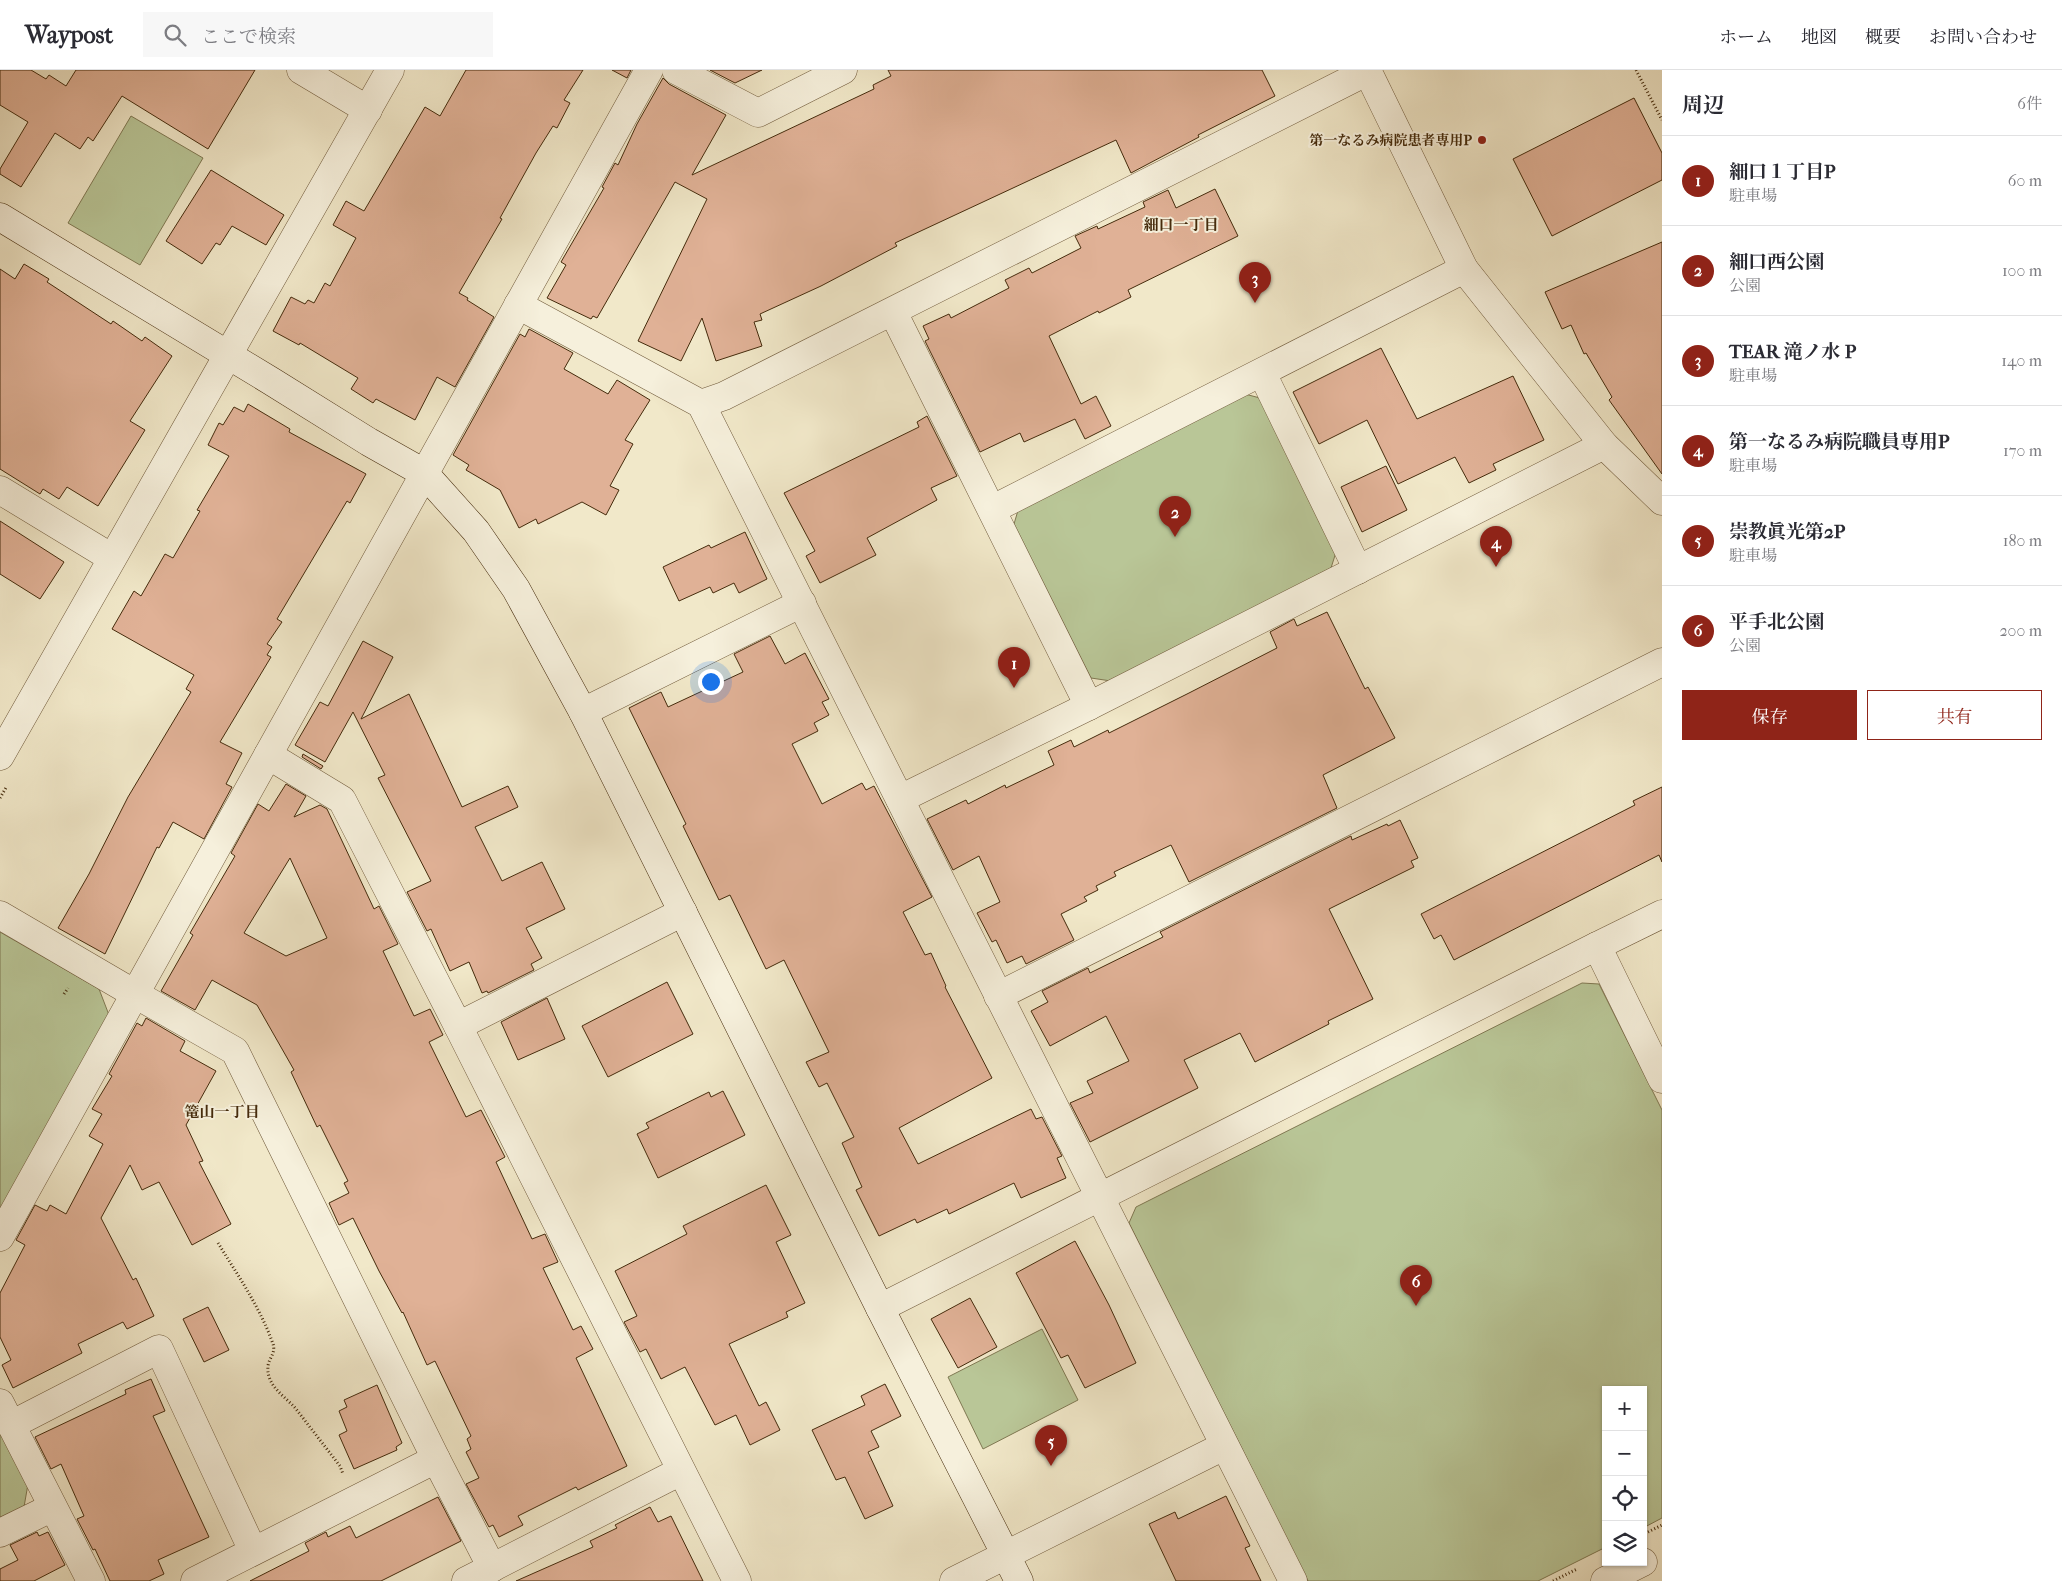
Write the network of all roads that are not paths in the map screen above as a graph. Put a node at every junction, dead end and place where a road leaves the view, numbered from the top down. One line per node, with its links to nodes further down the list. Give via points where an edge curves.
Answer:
1 (301, 70): 7 (street)
2 (390, 70): 7 (street)
3 (649, 70): 10 (street)
4 (676, 70): 5 (street, via 758,113)
5 (843, 70)
6 (1367, 71): 9 (street); 11 (street)
7 (368, 110): 12 (street)
8 (0, 217): 12 (street)
9 (1464, 269): 13 (street); 15 (street)
10 (518, 305): 14 (street); 16 (street)
11 (894, 312): 14 (street, via 724,396); 19 (street)
12 (228, 355): 16 (street); 20 (street)
13 (1262, 373): 19 (street); 21 (street)
14 (701, 404): 22 (street)
15 (1604, 445): 18 (street); 21 (street)
16 (424, 474): 25 (street, via 476,531 516,589); 26 (street)
17 (0, 490): 20 (street)
18 (1662, 501)
19 (992, 509): 24 (street)
20 (112, 558): 27 (street)
21 (1358, 570): 24 (street)
22 (802, 603): 25 (street); 28 (street)
23 (1662, 662): 34 (street)
24 (1089, 706): 28 (street)
25 (583, 712): 29 (street)
26 (268, 755): 33 (street); 35 (street, via 342,800)
27 (4, 758)
28 (900, 799): 34 (street)
29 (682, 912): 35 (street); 39 (street)
30 (1662, 914): 32 (street)
31 (0, 915): 33 (street)
32 (1597, 946): 36 (street); 37 (street)
33 (135, 994): 38 (street); 42 (street, via 234,1051)
34 (998, 996): 37 (street)
35 (458, 1026): 43 (street)
36 (1662, 1079)
37 (1101, 1197): 39 (street); 41 (street)
38 (0, 1237)
39 (880, 1308): 48 (street)
40 (6, 1414): 44 (street); 46 (street, via 159,1350)
41 (1224, 1446): 48 (street); 58 (street)
42 (436, 1458): 46 (street); 51 (street)
43 (682, 1470): 51 (street); 55 (street)
44 (51, 1505): 45 (street, via 51,1508); 52 (street)
45 (0, 1533)
46 (253, 1551): 53 (street)
47 (1662, 1553): 49 (street)
48 (1006, 1554): 56 (street); 57 (street)
49 (1647, 1560)
50 (1635, 1566): 59 (street)
51 (492, 1568): 54 (street)
52 (90, 1581)
53 (195, 1581)
54 (466, 1581)
55 (736, 1581)
56 (954, 1581)
57 (1019, 1581)
58 (1293, 1581)
59 (1605, 1581)

